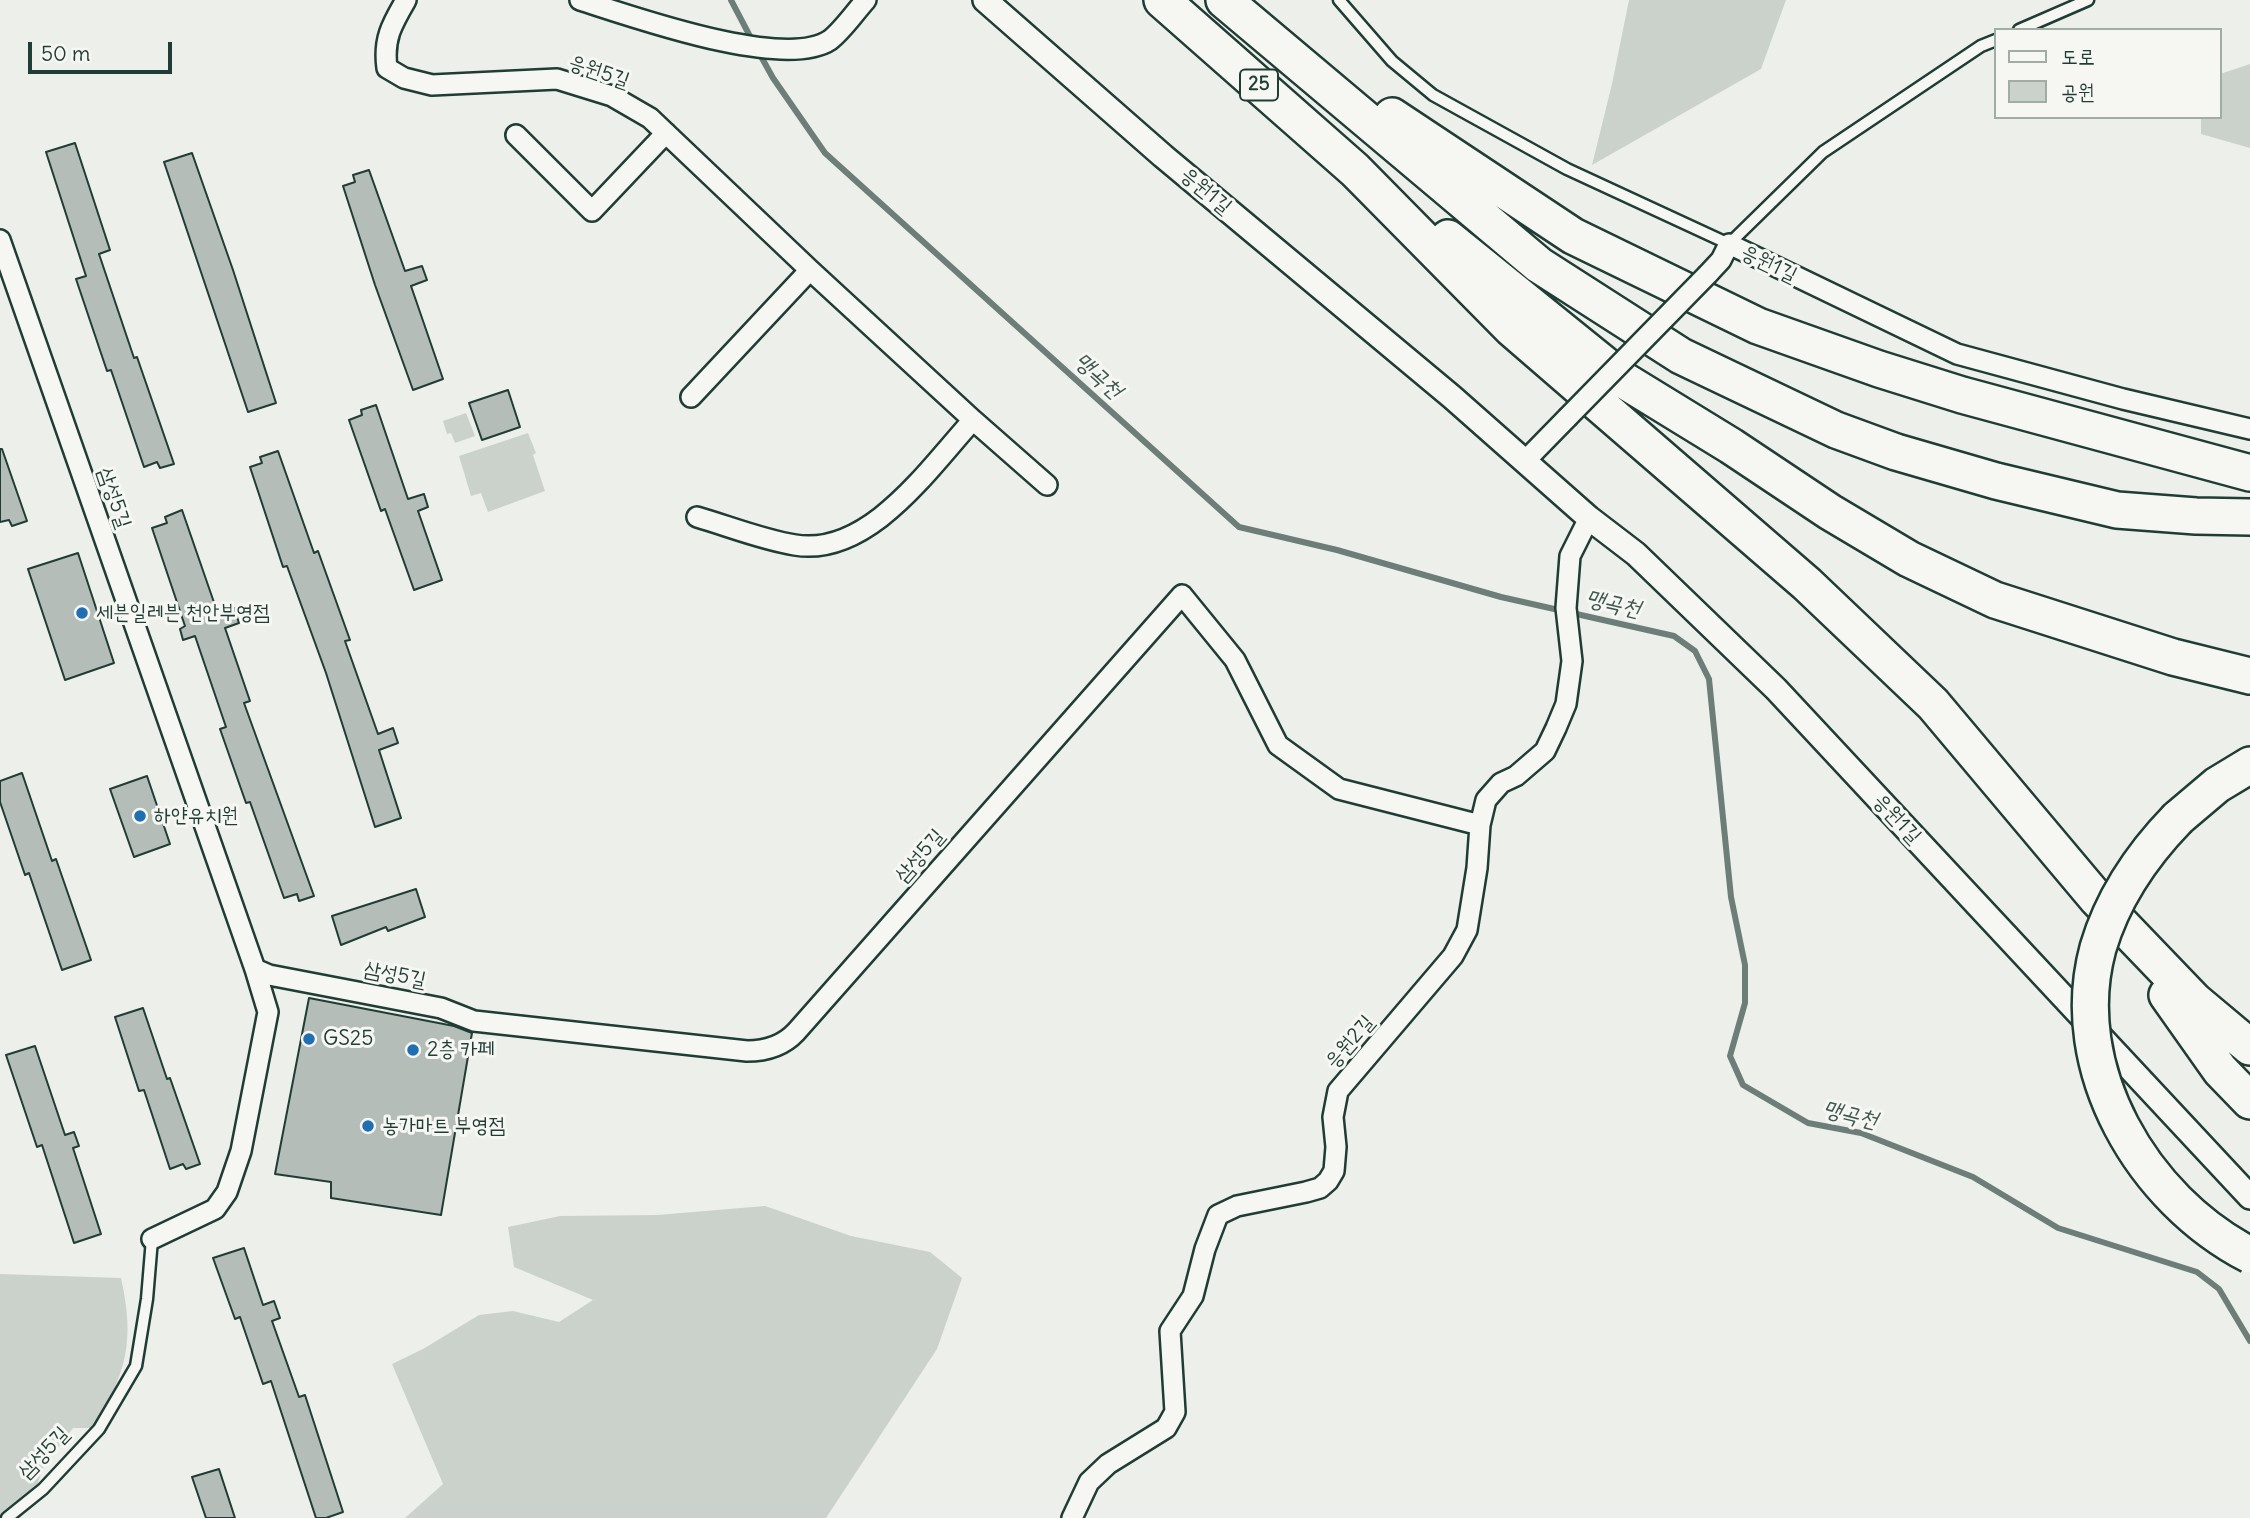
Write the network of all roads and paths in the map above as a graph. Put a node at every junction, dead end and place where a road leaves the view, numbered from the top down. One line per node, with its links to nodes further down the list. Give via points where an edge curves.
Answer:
1 (406, 0): 11 (street, 응원5길, via 384,50 387,68 404,78 432,85 557,79 612,96)
2 (580, 0): 3 (street, via 690,35 727,43 806,49 830,40)
3 (866, 0)
4 (985, 0): 20 (street, 응원1길)
5 (1162, 0): 13 (highway, 25)
6 (1339, 0): 15 (lane, via 1392,61 1433,95 1567,169)
7 (2088, 0): 9 (lane)
8 (1230, 5): 21 (highway, via 1573,236 1758,326 1962,395); 24 (highway, via 1539,265 1681,356 1836,430 1996,481 2117,510)
9 (2024, 28)
10 (1994, 41): 15 (lane, via 1823,152)
11 (666, 133): 12 (street, via 592,211); 16 (street, 응원5길)
12 (516, 135)
13 (1355, 170): 26 (highway, via 1451,240 1625,381 1909,559 1995,600 2173,657); 29 (highway, via 1511,328 1807,584 1933,704)
14 (0, 240): 30 (street, 삼성5길)
15 (1729, 244): 19 (street, 응원1길, via 1957,354); 20 (street, 응원1길, bridge, via 1708,274)
16 (810, 270): 17 (street); 18 (street, 응원5길)
17 (691, 397)
18 (973, 420): 22 (street, 응원5길); 23 (street, via 887,514 863,531 826,544 796,545)
19 (2250, 429)
20 (1525, 461): 25 (street, 응원1길)
21 (2250, 473)
22 (1047, 485)
23 (697, 517)
24 (2250, 517)
25 (1589, 518): 28 (street, 응원2길, via 1570,556 1567,609 1572,661 1566,704 1545,751 1486,800); 33 (street, 응원1길, via 1636,554 1776,689)
26 (2250, 676)
27 (2250, 765): 35 (highway, bridge, via 2199,798 2152,846 2116,902 2093,978 2099,1069 2124,1132 2180,1205)
28 (1480, 825): 30 (street, 삼성5길, via 1339,789 1278,745 1235,660 1182,595 789,1040 780,1044 747,1051 474,1021 441,1008); 37 (street, 응원2길, via 1467,930 1453,956 1338,1091 1333,1117 1334,1171 1320,1188 1237,1206 1218,1215 1193,1296 1170,1331 1175,1412 1166,1428 1108,1464 1089,1482)
29 (2097, 899): 31 (highway, via 2195,1001); 32 (highway, via 2220,1070)
30 (255, 970): 34 (street, 삼성5길, via 268,1012 240,1151 227,1192 215,1209)
31 (2250, 1047)
32 (2250, 1101)
33 (2250, 1197)
34 (152, 1239): 36 (lane, 삼성5길, via 136,1366 99,1429 43,1489)
35 (2250, 1255)
36 (7, 1518)
37 (1072, 1518)

